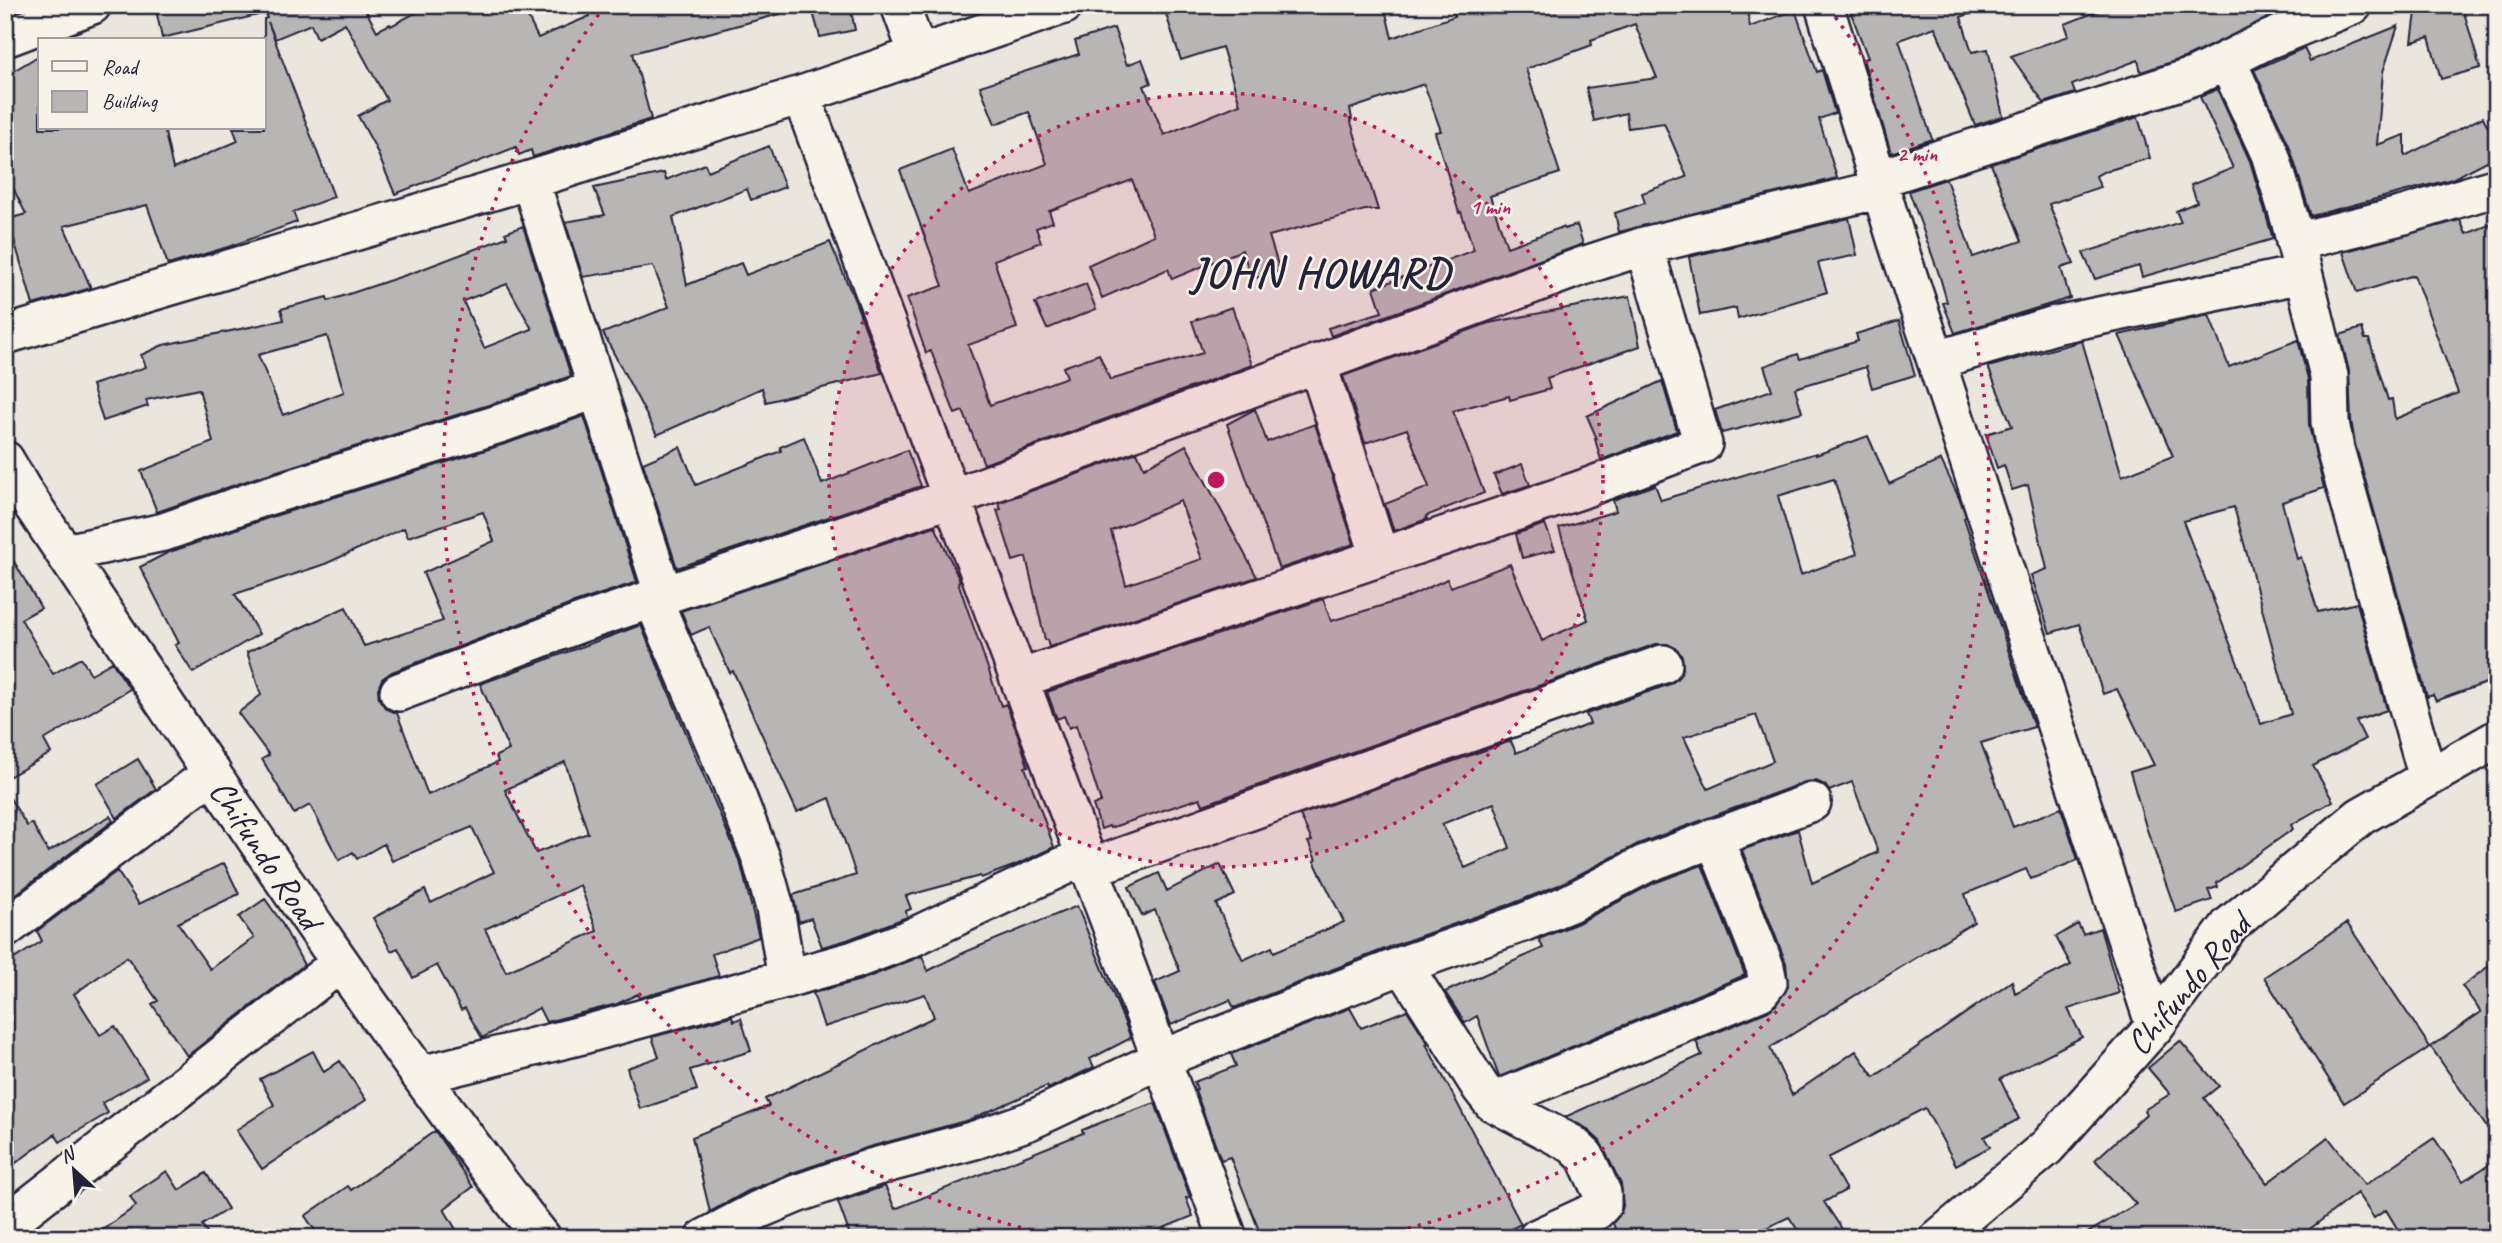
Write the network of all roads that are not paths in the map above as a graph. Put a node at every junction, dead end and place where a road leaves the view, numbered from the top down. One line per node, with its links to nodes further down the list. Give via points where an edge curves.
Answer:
1 (92, 5): 6 (street)
2 (900, 5): 7 (street)
3 (1064, 5): 7 (street)
4 (1824, 5): 11 (street)
5 (2353, 5): 8 (street)
6 (5, 38)
7 (918, 54): 9 (street)
8 (2227, 61): 11 (street); 14 (street, via 2270,154)
9 (801, 95): 10 (street); 20 (street)
10 (530, 180): 15 (street); 18 (street)
11 (1879, 184): 13 (street); 16 (street)
12 (2497, 187): 14 (street, via 2404,215)
13 (1644, 246): 17 (street); 22 (street, via 1703,444)
14 (2299, 258): 16 (street); 29 (street, via 2329,376 2335,449)
15 (5, 335)
16 (1937, 360): 37 (street)
17 (1317, 363): 20 (street); 22 (street)
18 (597, 389): 21 (street, via 164,532); 23 (street)
19 (7, 468): 21 (street, Chifundo Road)
20 (951, 498): 23 (street); 25 (street)
21 (65, 553): 28 (street, Chifundo Road)
22 (1380, 557): 25 (street)
23 (659, 598): 26 (street); 36 (street, via 761,858)
24 (1663, 664): 32 (street)
25 (1019, 679): 32 (street)
26 (399, 692)
27 (2497, 739): 29 (street, Chifundo Road)
28 (212, 774): 33 (street); 34 (street, Chifundo Road)
29 (2428, 778): 37 (street, Chifundo Road, via 2361,816 2229,926)
30 (1812, 802): 31 (street)
31 (1714, 837): 35 (street, via 1645,864 1522,923); 40 (street, via 1765,967 1768,982 1760,992)
32 (1088, 862): 36 (street, via 909,939); 38 (street)
33 (5, 929)
34 (340, 964): 39 (street, Chifundo Road); 41 (street)
35 (1403, 965): 38 (street); 40 (street)
36 (787, 979): 39 (street)
37 (2155, 1026): 46 (street, Chifundo Road, via 2047,1147)
38 (1161, 1059): 43 (street, via 1029,1121 796,1194); 44 (street)
39 (421, 1075): 42 (street, Chifundo Road)
40 (1492, 1102): 45 (street, via 1572,1144 1585,1156 1602,1193 1602,1205 1596,1211)
41 (5, 1225)
42 (542, 1238)
43 (705, 1238)
44 (1228, 1238)
45 (1537, 1238)
46 (1939, 1238)

